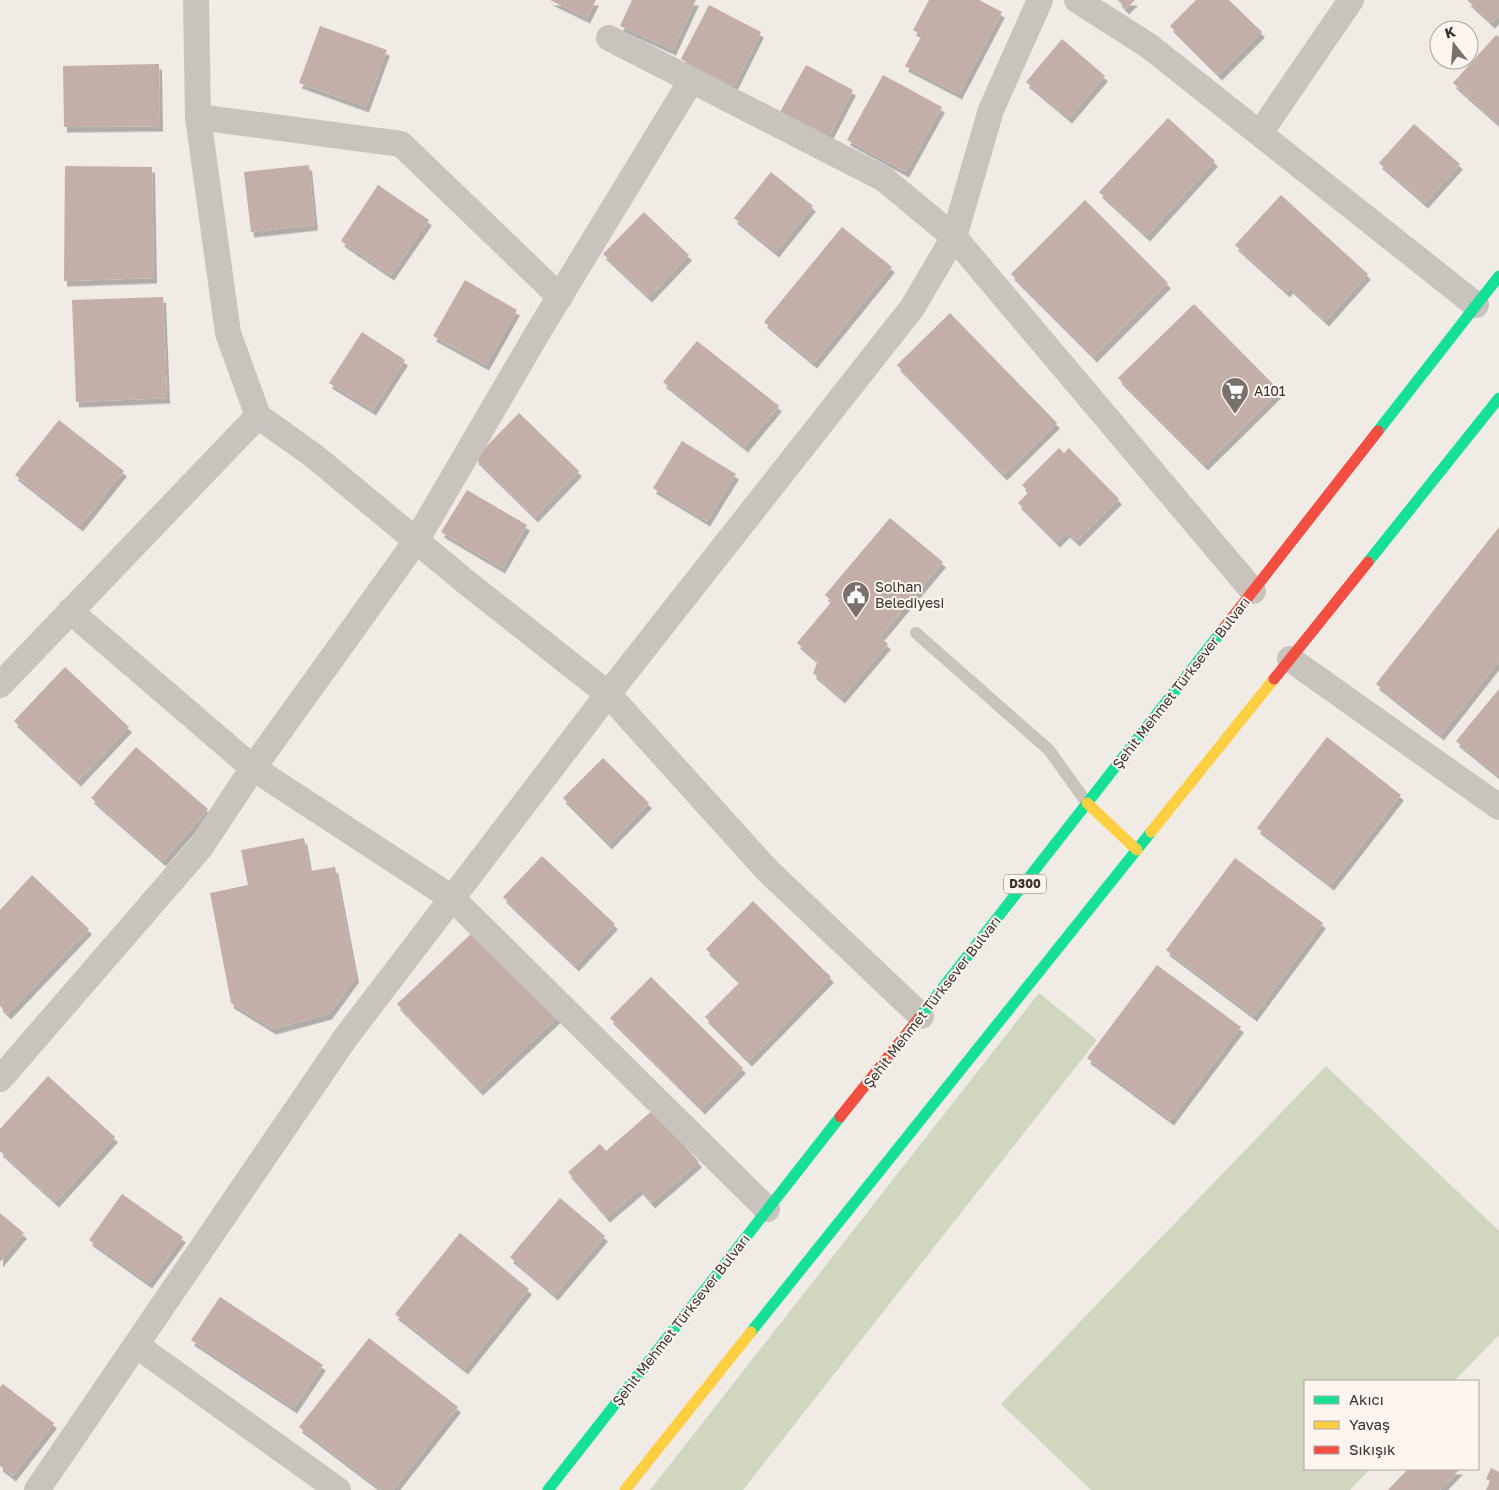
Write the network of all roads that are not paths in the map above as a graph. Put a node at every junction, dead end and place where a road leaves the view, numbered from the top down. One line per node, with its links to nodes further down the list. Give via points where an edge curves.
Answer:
1 (196, 0): 7 (street)
2 (1040, 0): 9 (street, via 991,110)
3 (1077, 0): 8 (street, via 1149,46)
4 (1351, 0): 8 (street)
5 (608, 38): 6 (street)
6 (691, 81): 9 (street, via 884,179); 11 (street)
7 (198, 116): 11 (street, via 401,144); 14 (street, via 228,333)
8 (1260, 134): 12 (street)
9 (954, 237): 16 (street); 21 (street, via 912,308)
10 (1499, 276): 12 (highway, Şehit Mehmet Türksever Bulvarı / D300)
11 (560, 297): 15 (street)
12 (1476, 305): 16 (highway, Şehit Mehmet Türksever Bulvarı / D300)
13 (1499, 398): 19 (highway)
14 (258, 416): 15 (street, via 314,456); 17 (street)
15 (416, 541): 21 (street); 22 (street)
16 (1253, 591): 23 (highway, Şehit Mehmet Türksever Bulvarı / D300)
17 (70, 612): 20 (street); 22 (street)
18 (916, 634): 23 (lane, via 1049,750)
19 (1290, 659): 24 (street); 25 (highway)
20 (0, 685)
21 (608, 694): 26 (street); 27 (street, via 767,870)
22 (253, 768): 26 (street); 28 (street, via 200,848)
23 (1087, 803): 25 (highway); 27 (highway, Şehit Mehmet Türksever Bulvarı / D300)
24 (1499, 807)
25 (1137, 850): 34 (highway)
26 (452, 898): 29 (street); 30 (street, via 346,1036)
27 (921, 1016): 29 (highway, Şehit Mehmet Türksever Bulvarı / D300)
28 (0, 1079)
29 (767, 1209): 33 (highway, Şehit Mehmet Türksever Bulvarı / D300)
30 (136, 1344): 31 (street); 32 (street)
31 (37, 1490)
32 (338, 1490)
33 (548, 1490)
34 (625, 1490)

